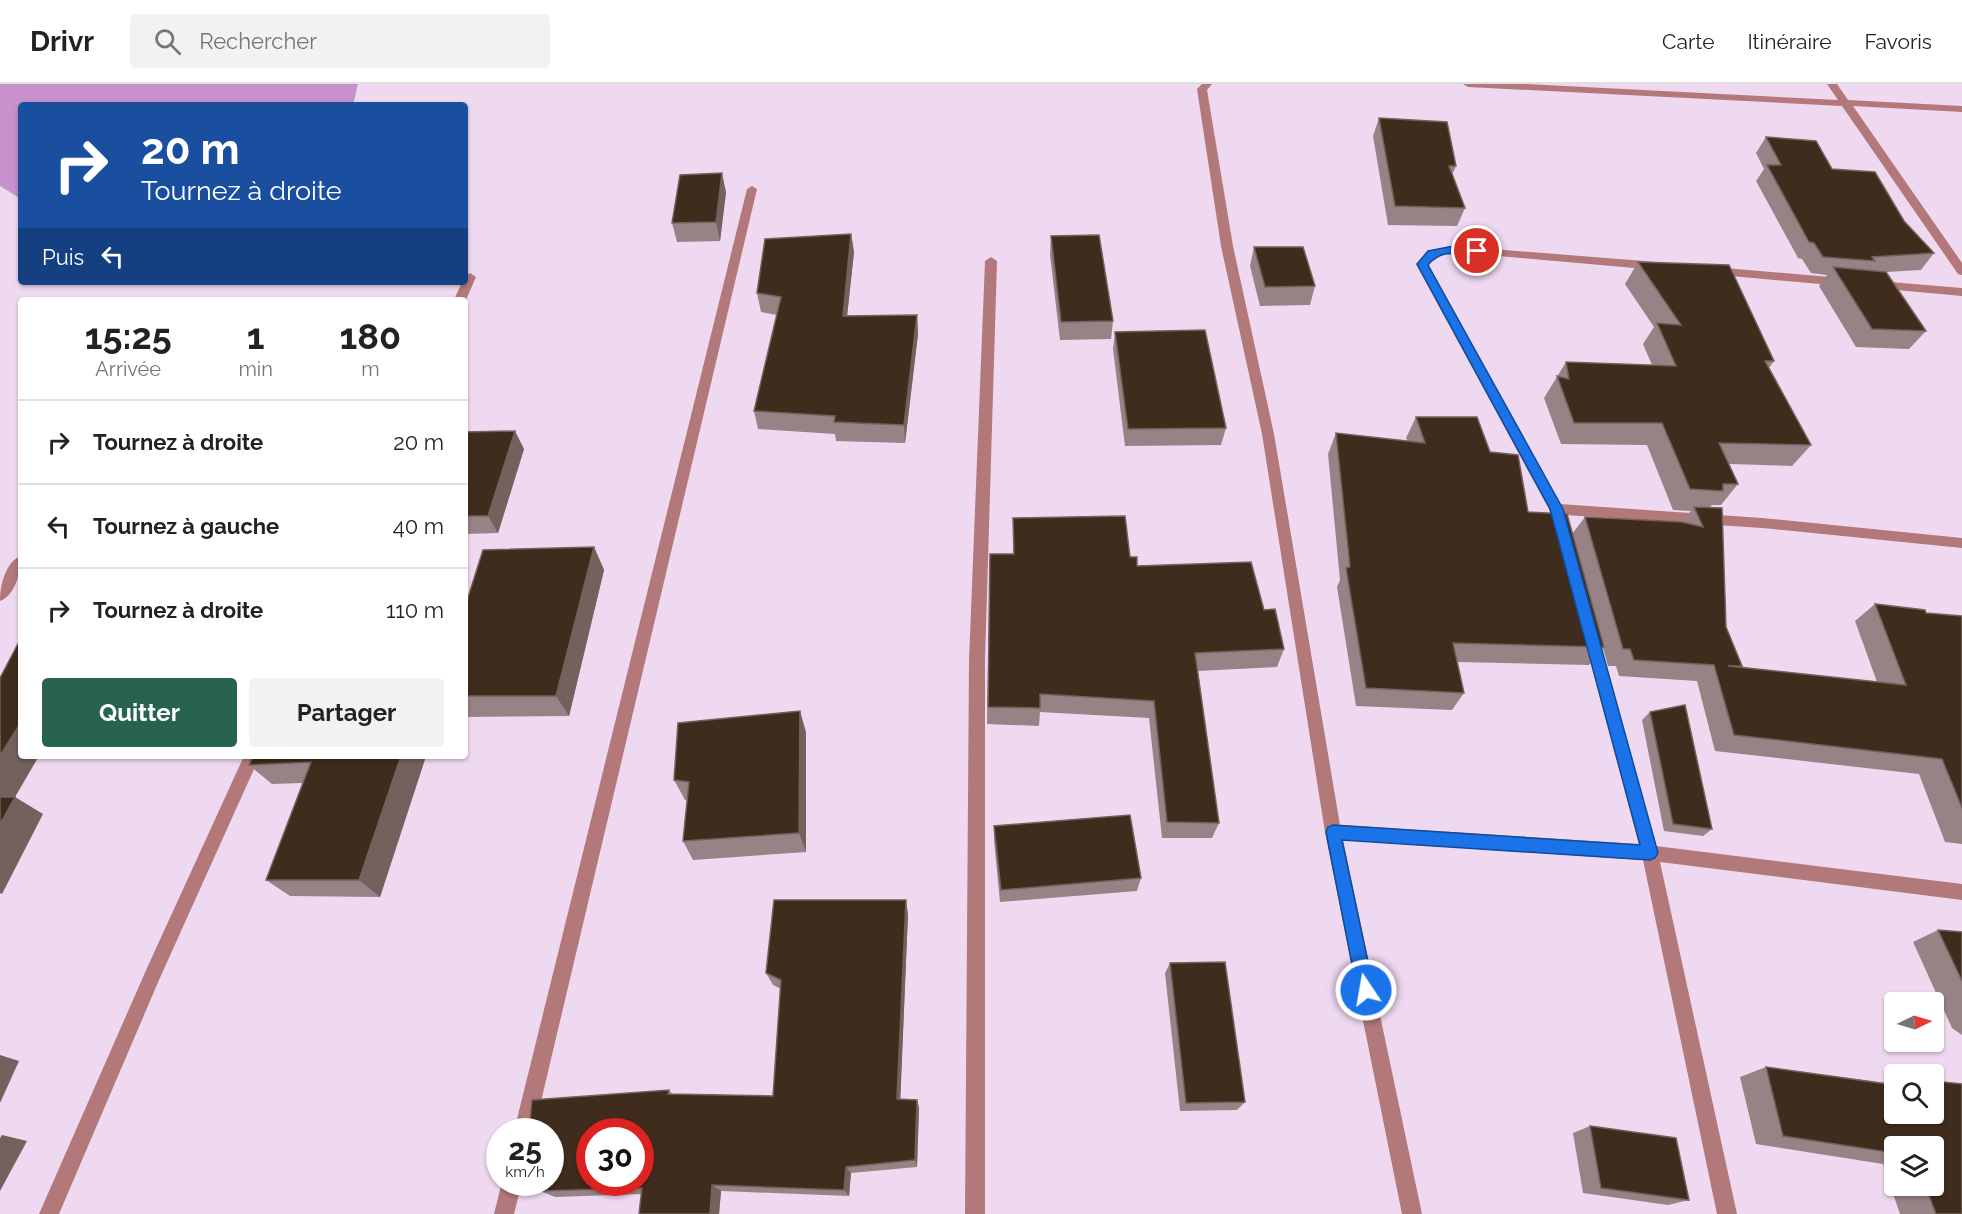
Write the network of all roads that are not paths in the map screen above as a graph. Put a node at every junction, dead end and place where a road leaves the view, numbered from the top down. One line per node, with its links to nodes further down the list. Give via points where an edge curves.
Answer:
1 (1207, 84): 21 (street, via 1202,89 1227,246 1268,434)
2 (1468, 84): 4 (street)
3 (1832, 84): 4 (street)
4 (1845, 102): 5 (street); 10 (street)
5 (1962, 109)
6 (752, 189): 24 (street)
7 (991, 261): 28 (street, via 977,660)
8 (1667, 267): 14 (street, via 1454,249 1432,253 1422,264)
9 (1702, 270): 13 (street)
10 (1962, 271)
11 (471, 277): 12 (street)
12 (468, 283)
13 (1962, 292)
14 (1556, 509): 15 (street, via 1762,523); 16 (street)
15 (1962, 543)
16 (1566, 544)
17 (18, 567): 18 (street)
18 (0, 595)
19 (1588, 624): 22 (street)
20 (251, 759): 26 (street)
21 (1333, 832): 22 (street); 29 (street)
22 (1650, 853): 23 (street); 30 (street)
23 (1962, 892)
24 (527, 1118)
25 (508, 1196): 27 (street)
26 (49, 1214)
27 (504, 1214)
28 (975, 1214)
29 (1412, 1214)
30 (1727, 1214)

